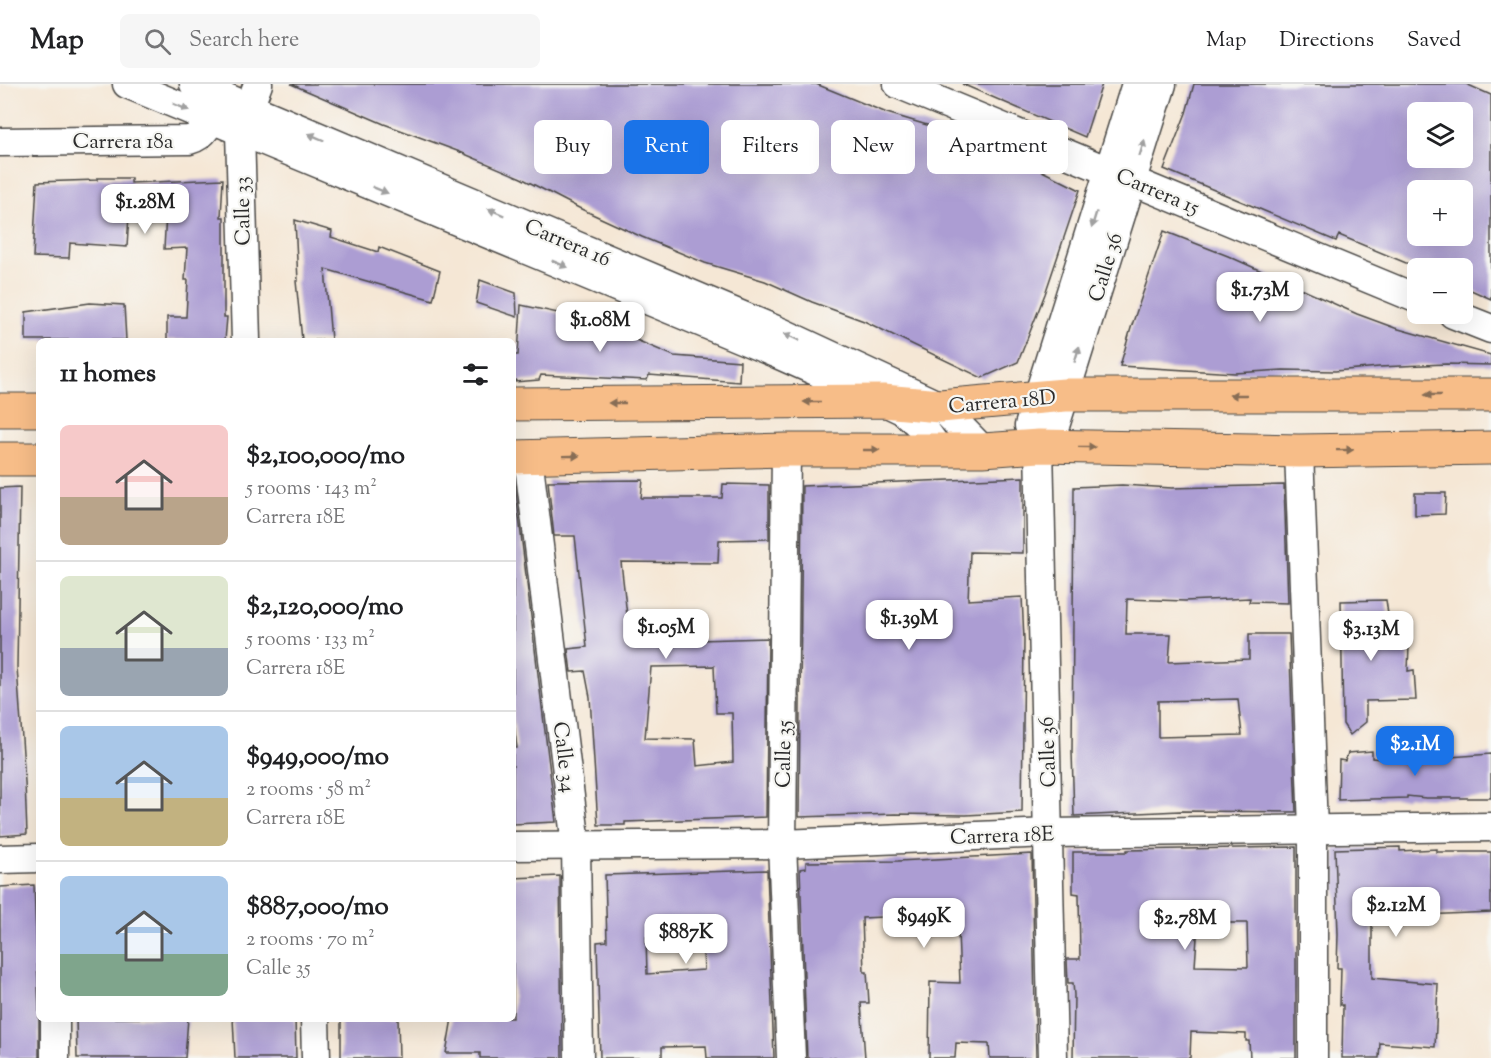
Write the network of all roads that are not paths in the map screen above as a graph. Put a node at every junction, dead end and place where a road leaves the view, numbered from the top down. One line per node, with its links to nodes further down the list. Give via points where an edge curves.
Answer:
1 (127, 84): 6 (street, Carrera 16, one-way to 6)
2 (194, 84): 6 (street, Carrera 16)
3 (898, 84): 9 (street, Carrera 15)
4 (1136, 84): 9 (street, Calle 36)
5 (1162, 84): 9 (street, Calle 36, one-way to 5)
6 (216, 108): 7 (street, Carrera 16); 8 (street, Carrera 18a, via 205,132 189,140)
7 (249, 108): 13 (street, Calle 33); 16 (street, Carrera 16, one-way to 16); 18 (street, Carrera 16, one-way to 7, via 783,333)
8 (0, 142)
9 (1120, 176): 10 (street, Carrera 15); 15 (street, Calle 36)
10 (1407, 294)
11 (1473, 322): 12 (street)
12 (1491, 329)
13 (246, 338)
14 (1491, 395): 15 (main road, Carrera 18D, one-way to 15)
15 (1051, 397): 18 (main road, Carrera 18D); 21 (street, Calle 36, via 1055,426)
16 (884, 401): 17 (main road, Carrera 18D, one-way to 17); 18 (main road, Carrera 18D); 24 (street, Carrera 16, via 903,410)
17 (516, 404)
18 (940, 406): 25 (street)
19 (0, 410): 20 (main road)
20 (36, 410)
21 (1039, 446): 25 (main road); 26 (main road, one-way to 26); 32 (street, Calle 36)
22 (1491, 448): 26 (main road, one-way to 22)
23 (786, 450): 24 (main road, one-way to 24); 27 (main road, one-way to 23); 33 (street, Calle 35)
24 (939, 450): 25 (main road)
25 (983, 450)
26 (1299, 451): 31 (street)
27 (521, 457): 34 (street, Calle 34)
28 (0, 459): 29 (main road)
29 (36, 459)
30 (1491, 827): 31 (street, Carrera 18E)
31 (1313, 829): 32 (street, Carrera 18E); 45 (street)
32 (1049, 833): 33 (street, Carrera 18E); 44 (street, Calle 36)
33 (782, 844): 34 (street, Carrera 18E); 43 (street, Calle 35)
34 (576, 845): 35 (street, Carrera 18E); 42 (street, Calle 34)
35 (516, 846)
36 (36, 858): 37 (street)
37 (0, 859)
38 (55, 1022): 40 (street)
39 (315, 1022): 41 (street)
40 (55, 1058)
41 (316, 1058)
42 (579, 1058)
43 (792, 1058)
44 (1053, 1058)
45 (1313, 1058)

